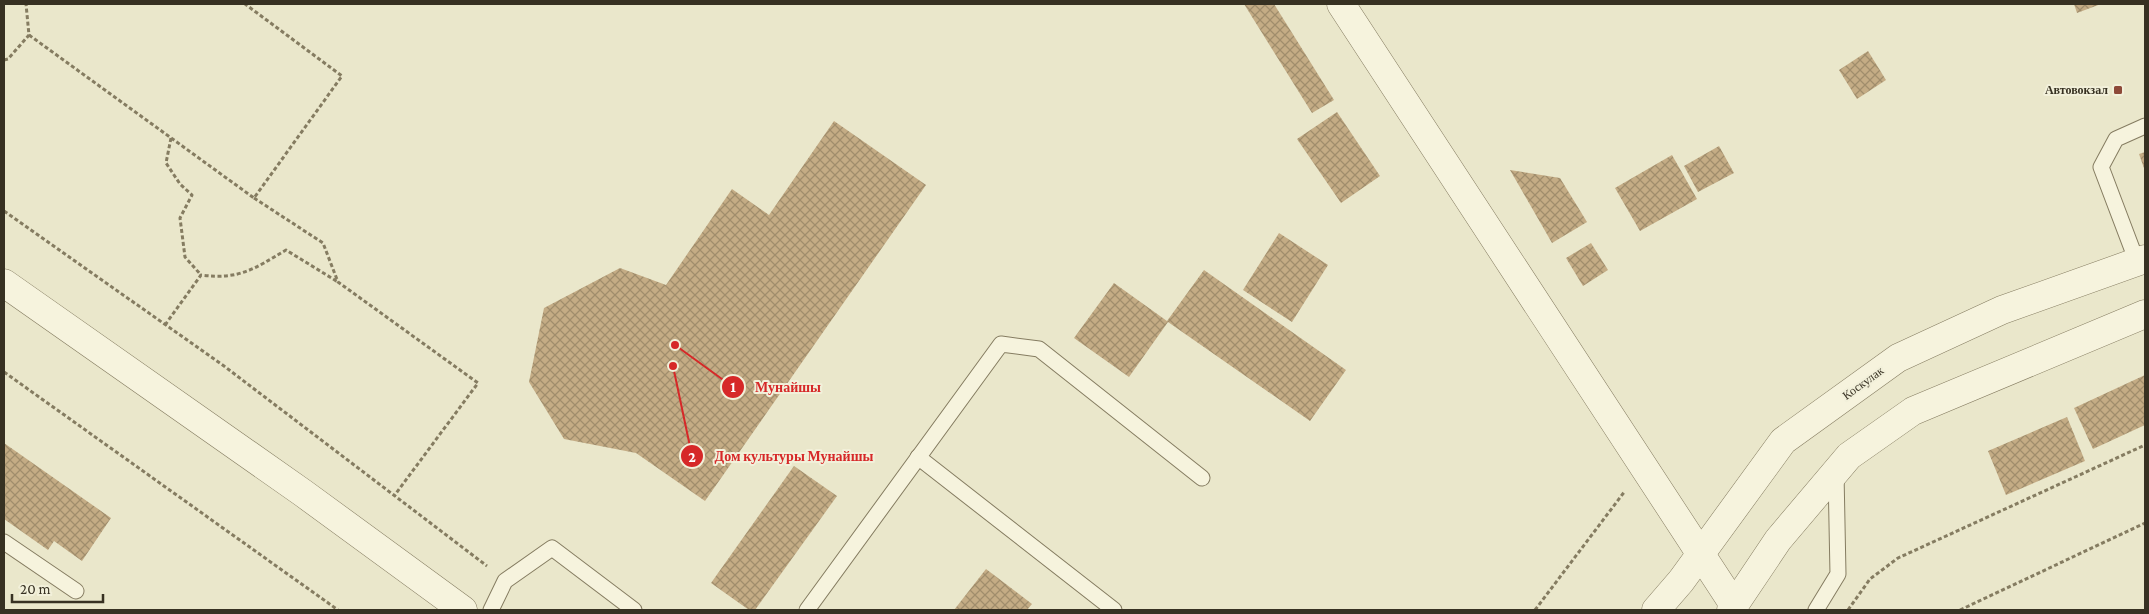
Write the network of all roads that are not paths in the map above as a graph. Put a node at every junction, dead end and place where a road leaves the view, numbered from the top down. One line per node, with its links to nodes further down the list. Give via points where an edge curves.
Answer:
1 (1341, 4): 10 (street)
2 (2145, 126): 3 (lane, via 2116,139 2101,167)
3 (2141, 260): 10 (street, Коскулак, via 2002,310 1898,358 1783,441)
4 (4, 282): 13 (street)
5 (2145, 314): 7 (street, via 1913,411 1849,456)
6 (918, 457): 8 (lane, via 1001,344 1039,349); 16 (lane); 17 (lane)
7 (1836, 472): 12 (street, via 1778,540); 19 (lane, via 1838,574)
8 (1202, 478)
9 (4, 542): 11 (lane)
10 (1700, 554): 12 (street); 18 (street, Коскулак)
11 (76, 591)
12 (1732, 608)
13 (463, 610)
14 (491, 610): 15 (lane, via 506,581 552,548)
15 (634, 610)
16 (807, 610)
17 (1114, 610)
18 (1656, 610)
19 (1816, 610)

